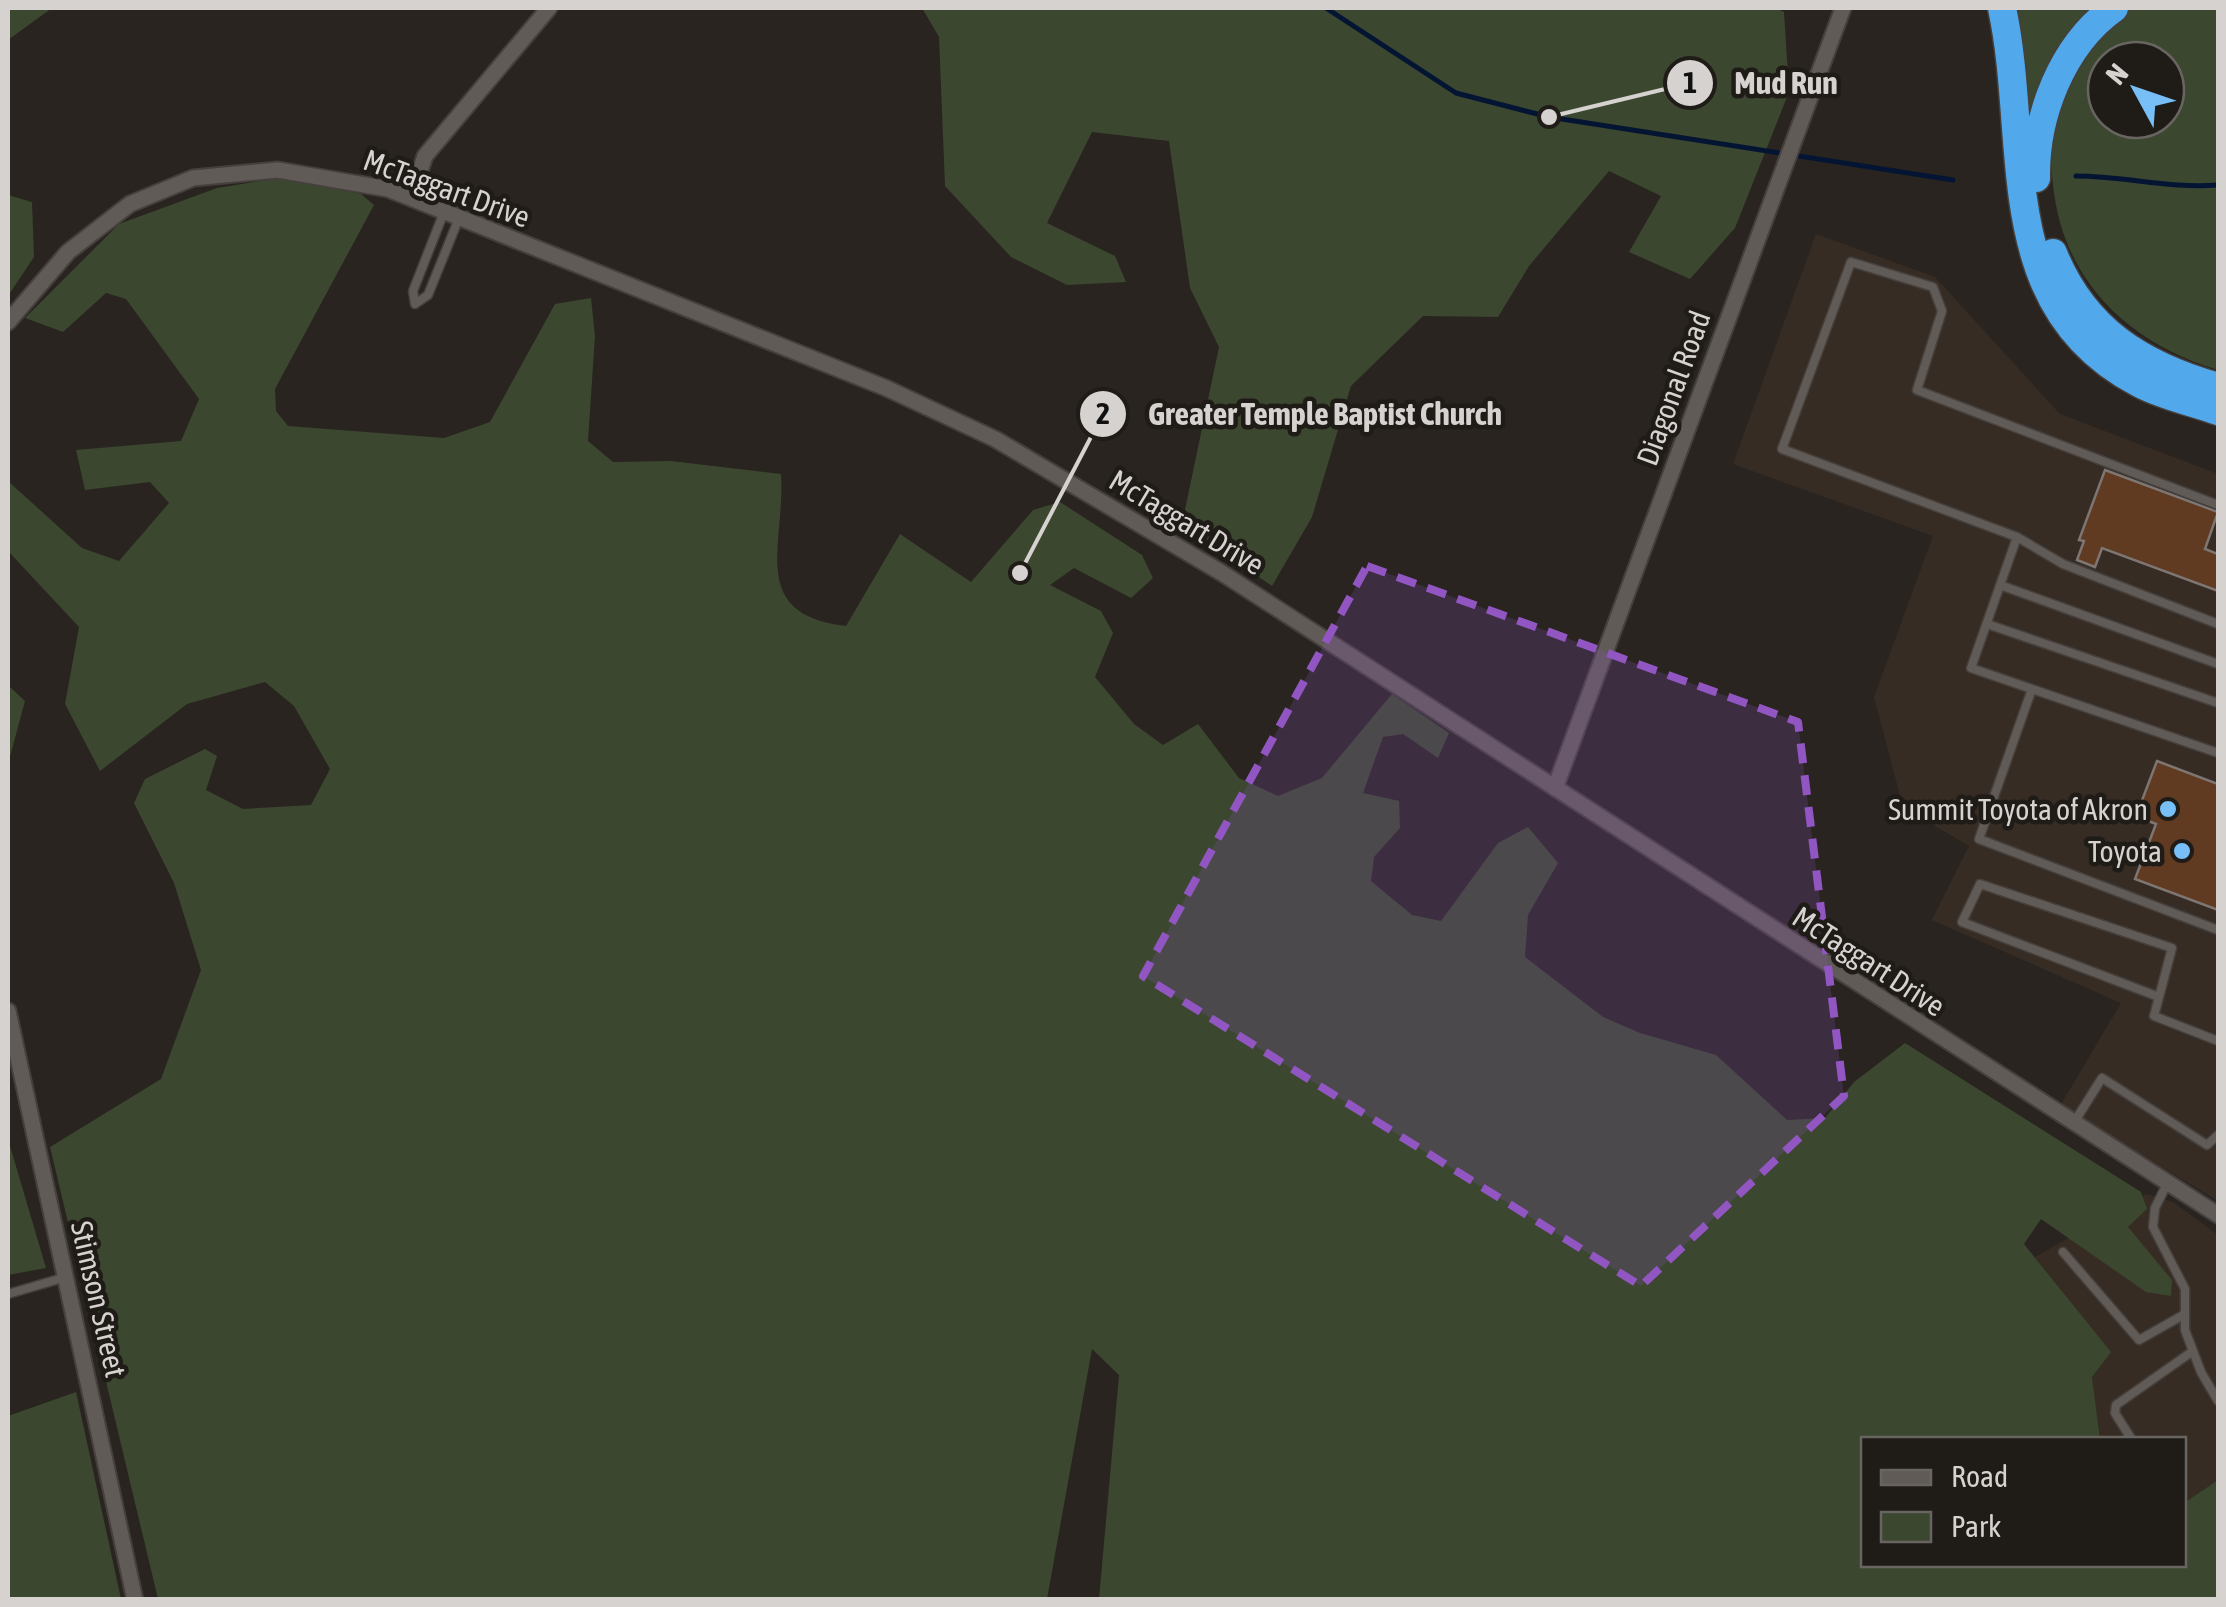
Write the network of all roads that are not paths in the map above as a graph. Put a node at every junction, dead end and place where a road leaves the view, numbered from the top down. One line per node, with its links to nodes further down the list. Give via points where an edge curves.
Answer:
1 (549, 8): 5 (street, via 426,156)
2 (1842, 8): 19 (street, Diagonal Road)
3 (2002, 8): 9 (highway, via 2026,230 2048,292 2068,327 2140,384)
4 (2114, 8): 8 (highway, via 2076,50 2049,96 2036,152 2042,221 2066,285 2090,319 2147,362)
5 (411, 198): 6 (street, McTaggart Drive); 7 (street, McTaggart Drive, via 358,181 278,170 192,178 130,204 98,227)
6 (452, 215): 6 (lane, via 428,295 414,304 413,290); 19 (street, McTaggart Drive, via 964,423 1222,573)
7 (8, 322)
8 (2218, 387)
9 (2218, 411)
10 (2218, 505): 11 (lane, via 1917,390 1942,311 1933,287 1851,262 1782,449)
11 (2017, 537): 12 (lane); 14 (lane, via 2063,564)
12 (2000, 586): 13 (lane); 15 (lane)
13 (1987, 624): 16 (lane, via 1971,668); 17 (lane)
14 (2218, 624)
15 (2218, 664)
16 (2032, 689): 18 (lane); 20 (lane, via 1979,839)
17 (2218, 703)
18 (2218, 753)
19 (1554, 788): 24 (street, McTaggart Drive)
20 (2218, 930)
21 (2159, 998): 21 (lane, via 2172,948 1980,884 1962,922); 23 (lane, via 2154,1016)
22 (8, 1012): 29 (street, Stimson Street)
23 (2218, 1041)
24 (2073, 1124): 25 (lane, via 2102,1078 2207,1145); 26 (street, McTaggart Drive)
25 (2218, 1135)
26 (2168, 1183): 27 (street, McTaggart Drive); 31 (lane, via 2153,1228 2185,1289)
27 (2218, 1215)
28 (2062, 1252): 31 (lane, via 2136,1338)
29 (66, 1277): 30 (lane); 35 (street, Stimson Street)
30 (8, 1294)
31 (2185, 1314): 32 (lane)
32 (2193, 1351): 33 (lane); 34 (lane, via 2116,1405)
33 (2218, 1401)
34 (2130, 1437)
35 (135, 1600)

